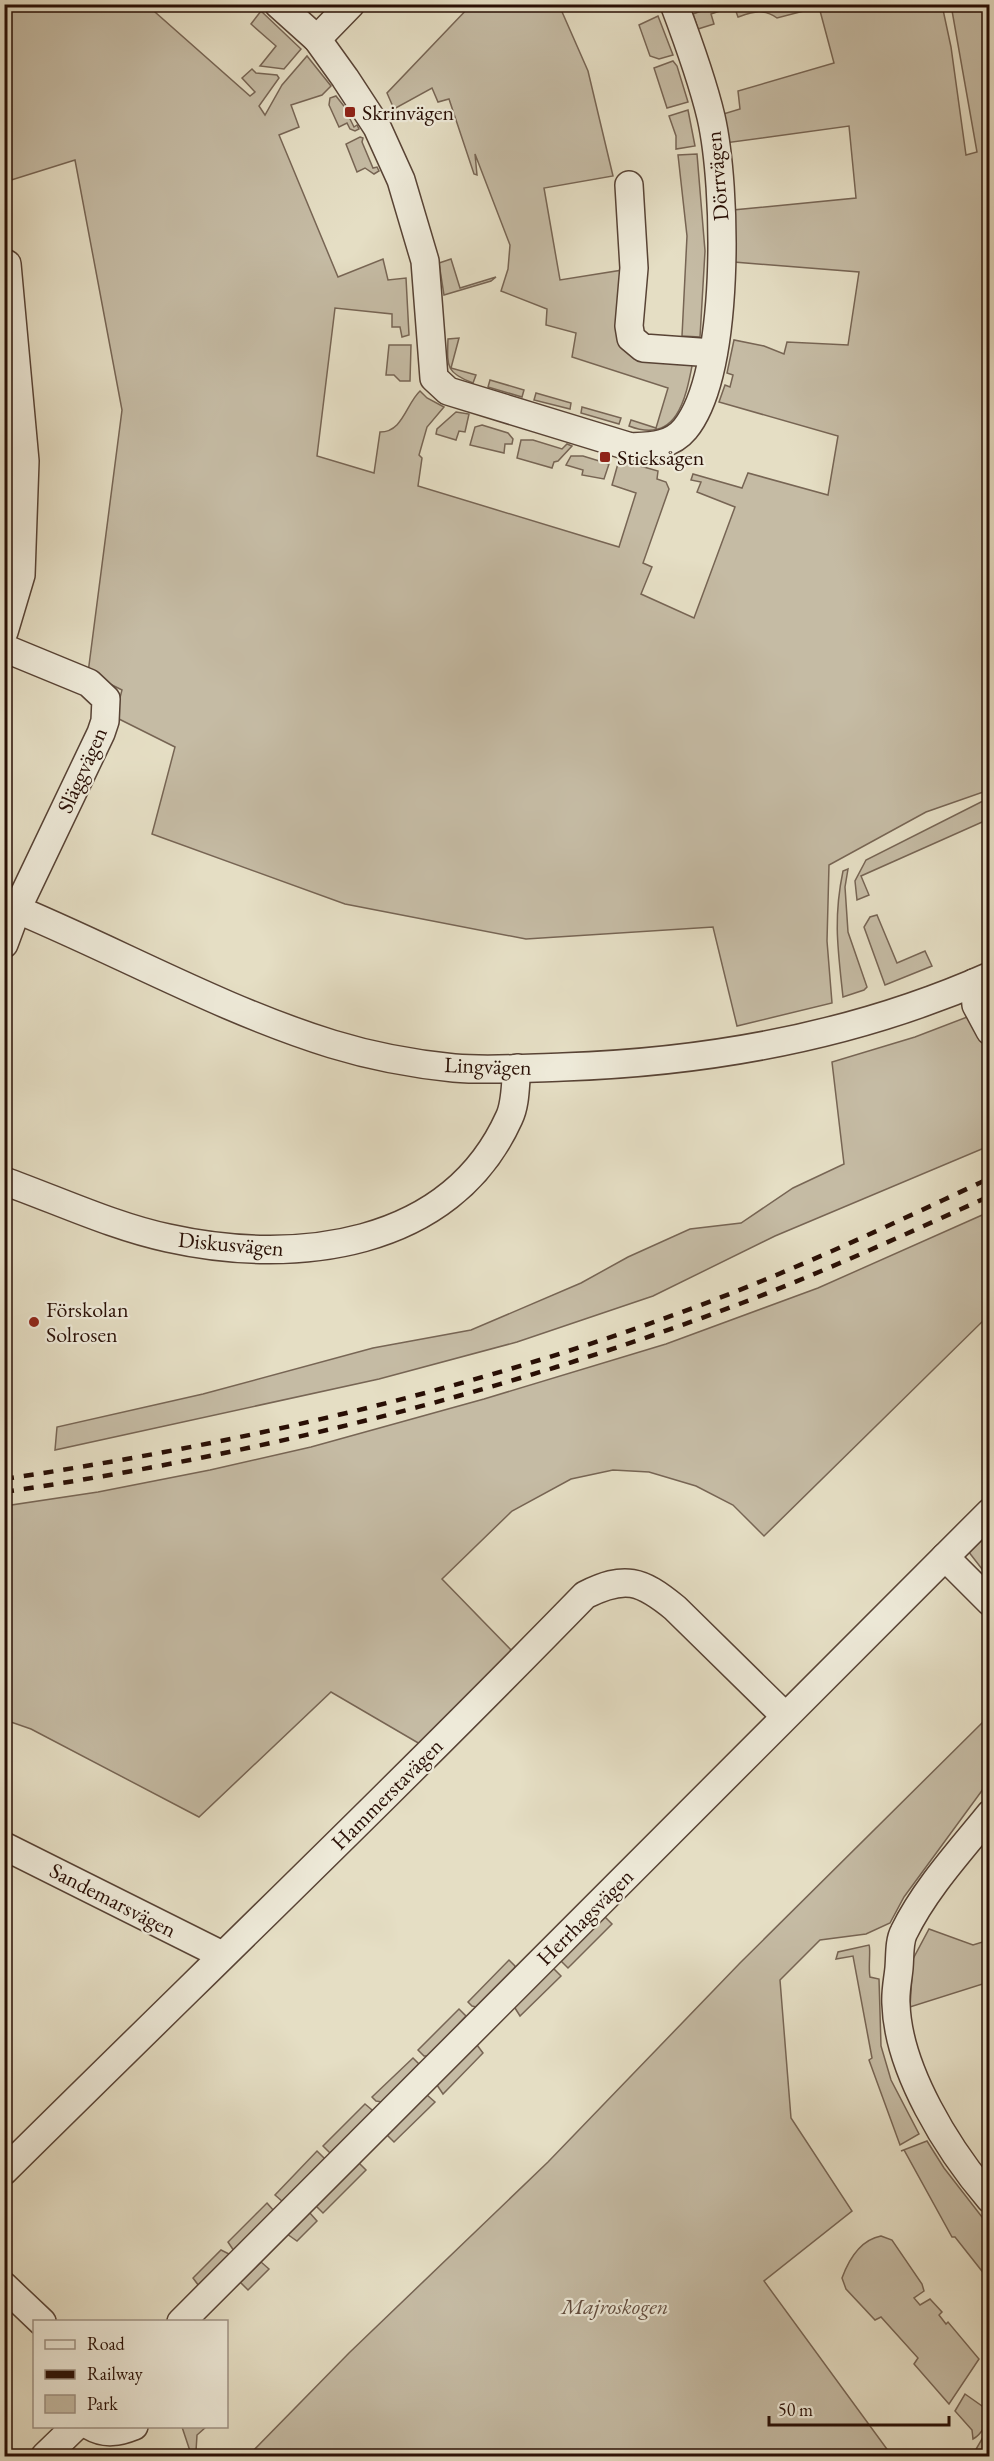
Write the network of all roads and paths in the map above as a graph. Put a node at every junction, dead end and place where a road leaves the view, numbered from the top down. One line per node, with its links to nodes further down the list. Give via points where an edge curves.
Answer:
1 (278, 4): 4 (street)
2 (351, 4): 4 (street)
3 (674, 4): 7 (street, Dörrvägen, via 706,100 717,161 723,247)
4 (318, 39): 7 (street, Dörrvägen, via 377,127 401,180 425,261 434,378 448,391 631,447 660,446 684,431 700,405)
5 (629, 185): 7 (street, via 634,268 628,326 631,338 643,348)
6 (7, 264): 8 (street, via 25,461 21,575)
7 (713, 353)
8 (4, 632)
9 (4, 648): 10 (street, Släggvägen, via 88,683 106,699 101,733)
10 (11, 907): 11 (street, Släggvägen); 14 (street, Lingvägen, via 215,999 334,1044 454,1068)
11 (4, 944)
12 (982, 980): 13 (street, via 976,1005); 14 (street, Lingvägen, via 857,1024 759,1047 608,1065)
13 (990, 1031)
14 (517, 1068): 15 (street, Diskusvägen, via 510,1116 485,1160 444,1200 415,1219 358,1239 292,1250 228,1248 167,1238)
15 (4, 1182)
16 (990, 1512): 17 (street, Herrhagsvägen)
17 (945, 1557): 18 (street); 19 (street, Herrhagsvägen)
18 (990, 1602)
19 (785, 1716): 22 (street, Hammerstavägen, via 657,1592 637,1582 600,1587 585,1595); 27 (street, Herrhagsvägen)
20 (990, 1814): 24 (street, via 919,1905 902,1934 896,2004 903,2049 920,2090 941,2129)
21 (4, 1846): 22 (street, Sandemarsvägen)
22 (222, 1955): 23 (street, Hammerstavägen)
23 (4, 2171)
24 (990, 2199)
25 (4, 2286): 26 (street)
26 (40, 2320)
27 (183, 2320)
28 (75, 2428): 31 (street)
29 (93, 2428): 30 (street, via 107,2432)
30 (131, 2428)
31 (45, 2457)

